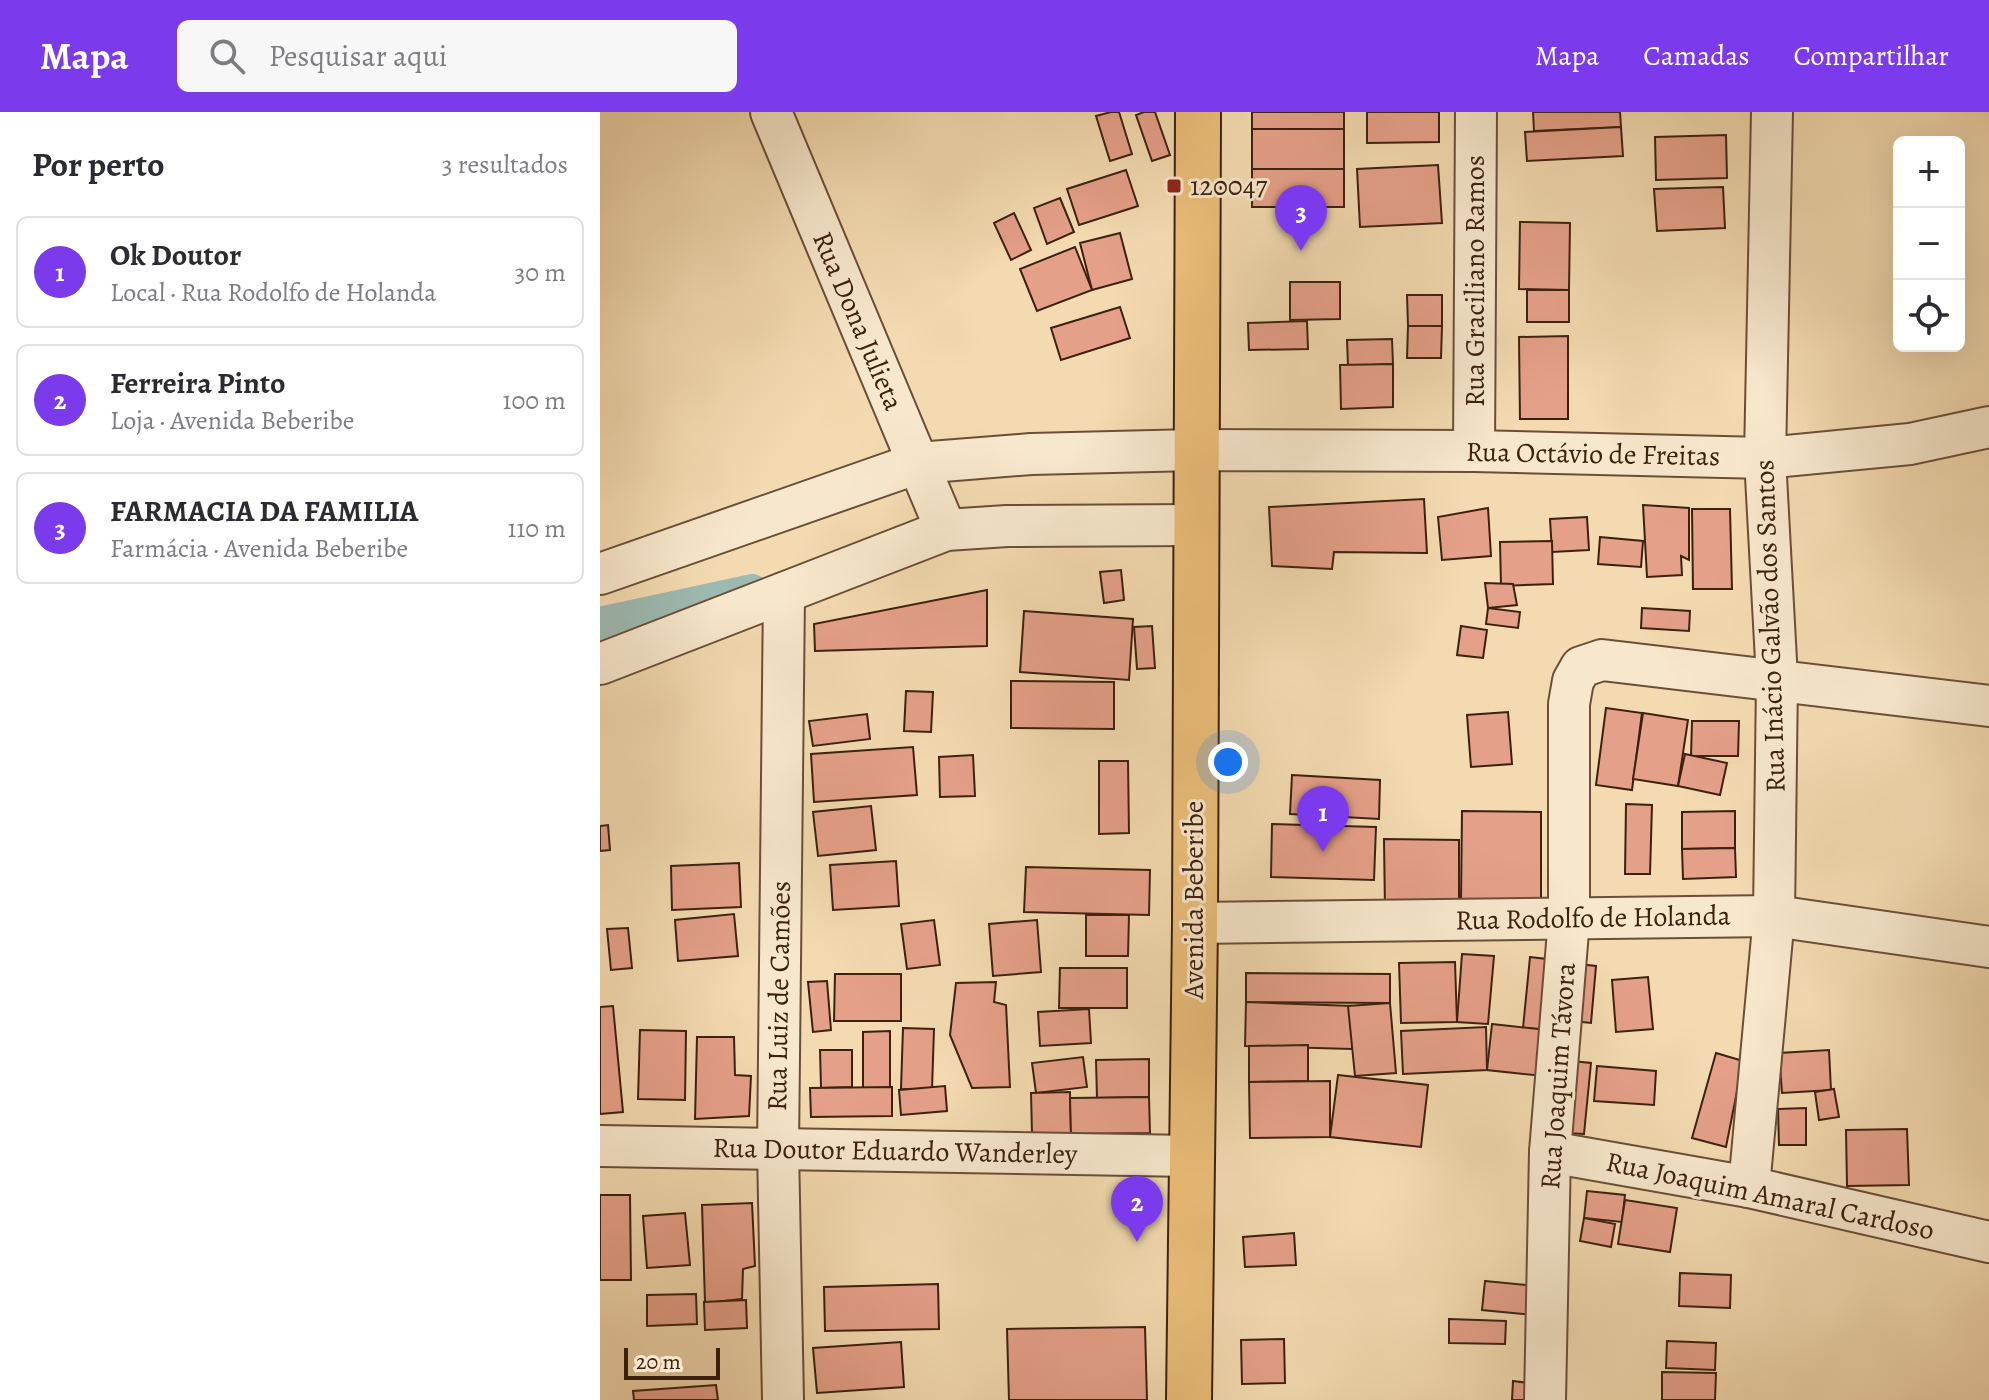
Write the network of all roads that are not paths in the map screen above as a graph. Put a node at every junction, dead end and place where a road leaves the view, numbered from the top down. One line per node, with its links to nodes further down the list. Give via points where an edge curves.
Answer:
1 (771, 112): 9 (street, Rua Dona Julieta)
2 (1198, 112): 6 (main road, Avenida Beberibe)
3 (1476, 112): 7 (street, Rua Graciliano Ramos)
4 (1772, 112): 8 (street, Rua Inácio Galvão dos Santos)
5 (1989, 427): 8 (street, Rua Octávio de Freitas, via 1910,444)
6 (1194, 450): 7 (street, Rua Octávio de Freitas); 9 (street, Rua Octávio de Freitas, via 1031,454); 11 (main road, Avenida Beberibe)
7 (1474, 451): 8 (street, Rua Octávio de Freitas)
8 (1765, 458): 15 (street, Rua Inácio Galvão dos Santos)
9 (921, 472): 10 (street, Rua Dona Julieta); 12 (street, Rua Octávio de Freitas)
10 (944, 525): 11 (street); 13 (street)
11 (1195, 525): 19 (main road, Avenida Beberibe)
12 (600, 574)
13 (784, 593): 14 (street); 22 (street, Rua Luiz de Camões)
14 (600, 664)
15 (1777, 679): 16 (street); 17 (street, Rua Inácio Galvão dos Santos); 18 (street, Rua Joaquim Távora, via 1589,662 1581,667 1569,704)
16 (1989, 706)
17 (1774, 916): 18 (street, Rua Rodolfo de Holanda); 20 (street, Rua Rodolfo de Holanda); 25 (street, Rua Inácio Galvão dos Santos)
18 (1569, 919): 19 (street, Rua Rodolfo de Holanda); 23 (street, Rua Joaquim Távora)
19 (1195, 923): 24 (main road, Avenida Beberibe)
20 (1989, 947)
21 (600, 1146): 22 (street, Rua Doutor Eduardo Wanderley)
22 (778, 1149): 24 (street, Rua Doutor Eduardo Wanderley); 27 (street, Rua Luiz de Camões)
23 (1550, 1152): 25 (street, Rua Joaquim Amaral Cardoso); 29 (street, Rua Joaquim Távora)
24 (1191, 1156): 28 (main road, Avenida Beberibe)
25 (1749, 1187): 26 (street, Rua Joaquim Amaral Cardoso)
26 (1989, 1242)
27 (783, 1400)
28 (1189, 1400)
29 (1545, 1400)

